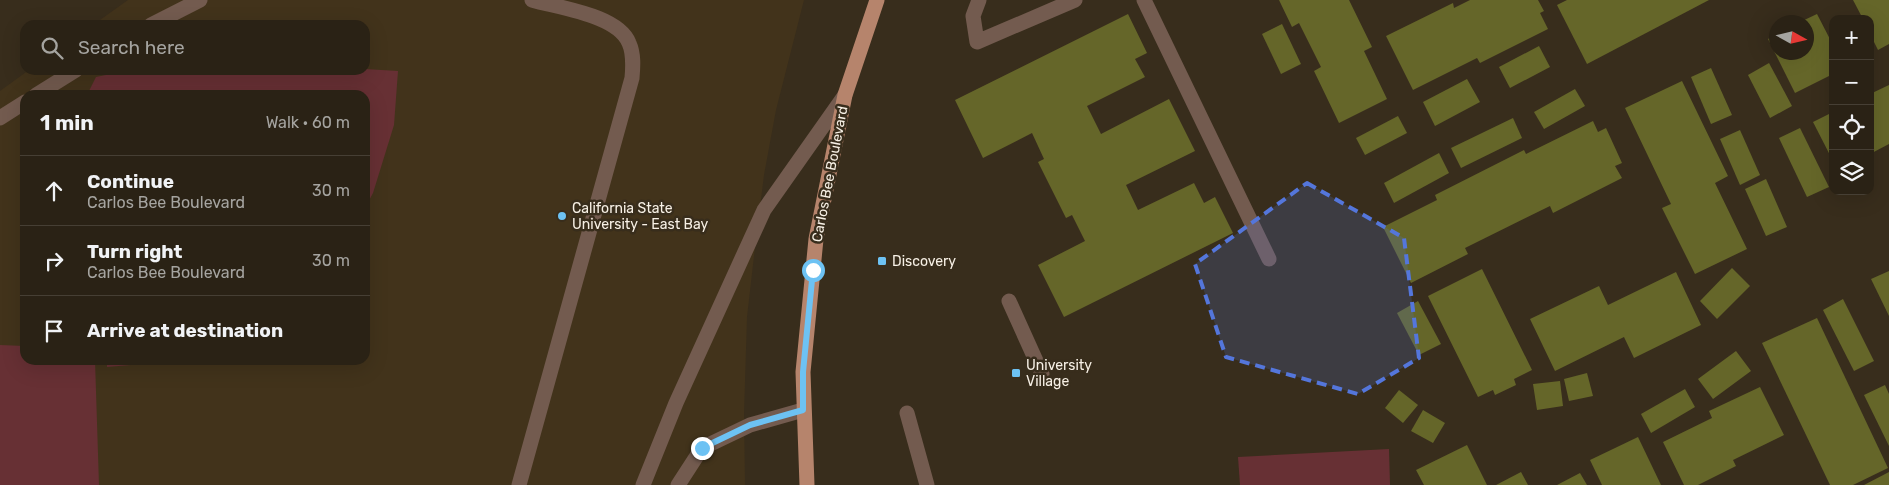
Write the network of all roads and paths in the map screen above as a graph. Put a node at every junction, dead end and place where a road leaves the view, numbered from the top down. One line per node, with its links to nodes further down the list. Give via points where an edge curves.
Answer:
1 (200, 0): 7 (street)
2 (532, 0): 18 (street, via 609,22 621,30 630,43 633,62 626,102)
3 (877, 0): 10 (main road, Carlos Bee Boulevard)
4 (979, 0): 5 (street, via 973,16 977,42)
5 (1075, 0)
6 (1144, 0): 13 (street)
7 (161, 20)
8 (68, 75): 9 (street)
9 (44, 90)
10 (845, 95): 16 (main road, Carlos Bee Boulevard, via 816,239 803,372); 19 (street, via 764,210 676,403)
11 (20, 105): 12 (street)
12 (0, 118)
13 (1268, 259)
14 (1009, 301): 15 (street)
15 (1042, 374)
16 (803, 410): 20 (street, via 750,425 702,448); 21 (main road, Carlos Bee Boulevard)
17 (907, 413): 22 (street)
18 (519, 485)
19 (643, 485)
20 (678, 485)
21 (807, 485)
22 (927, 485)

